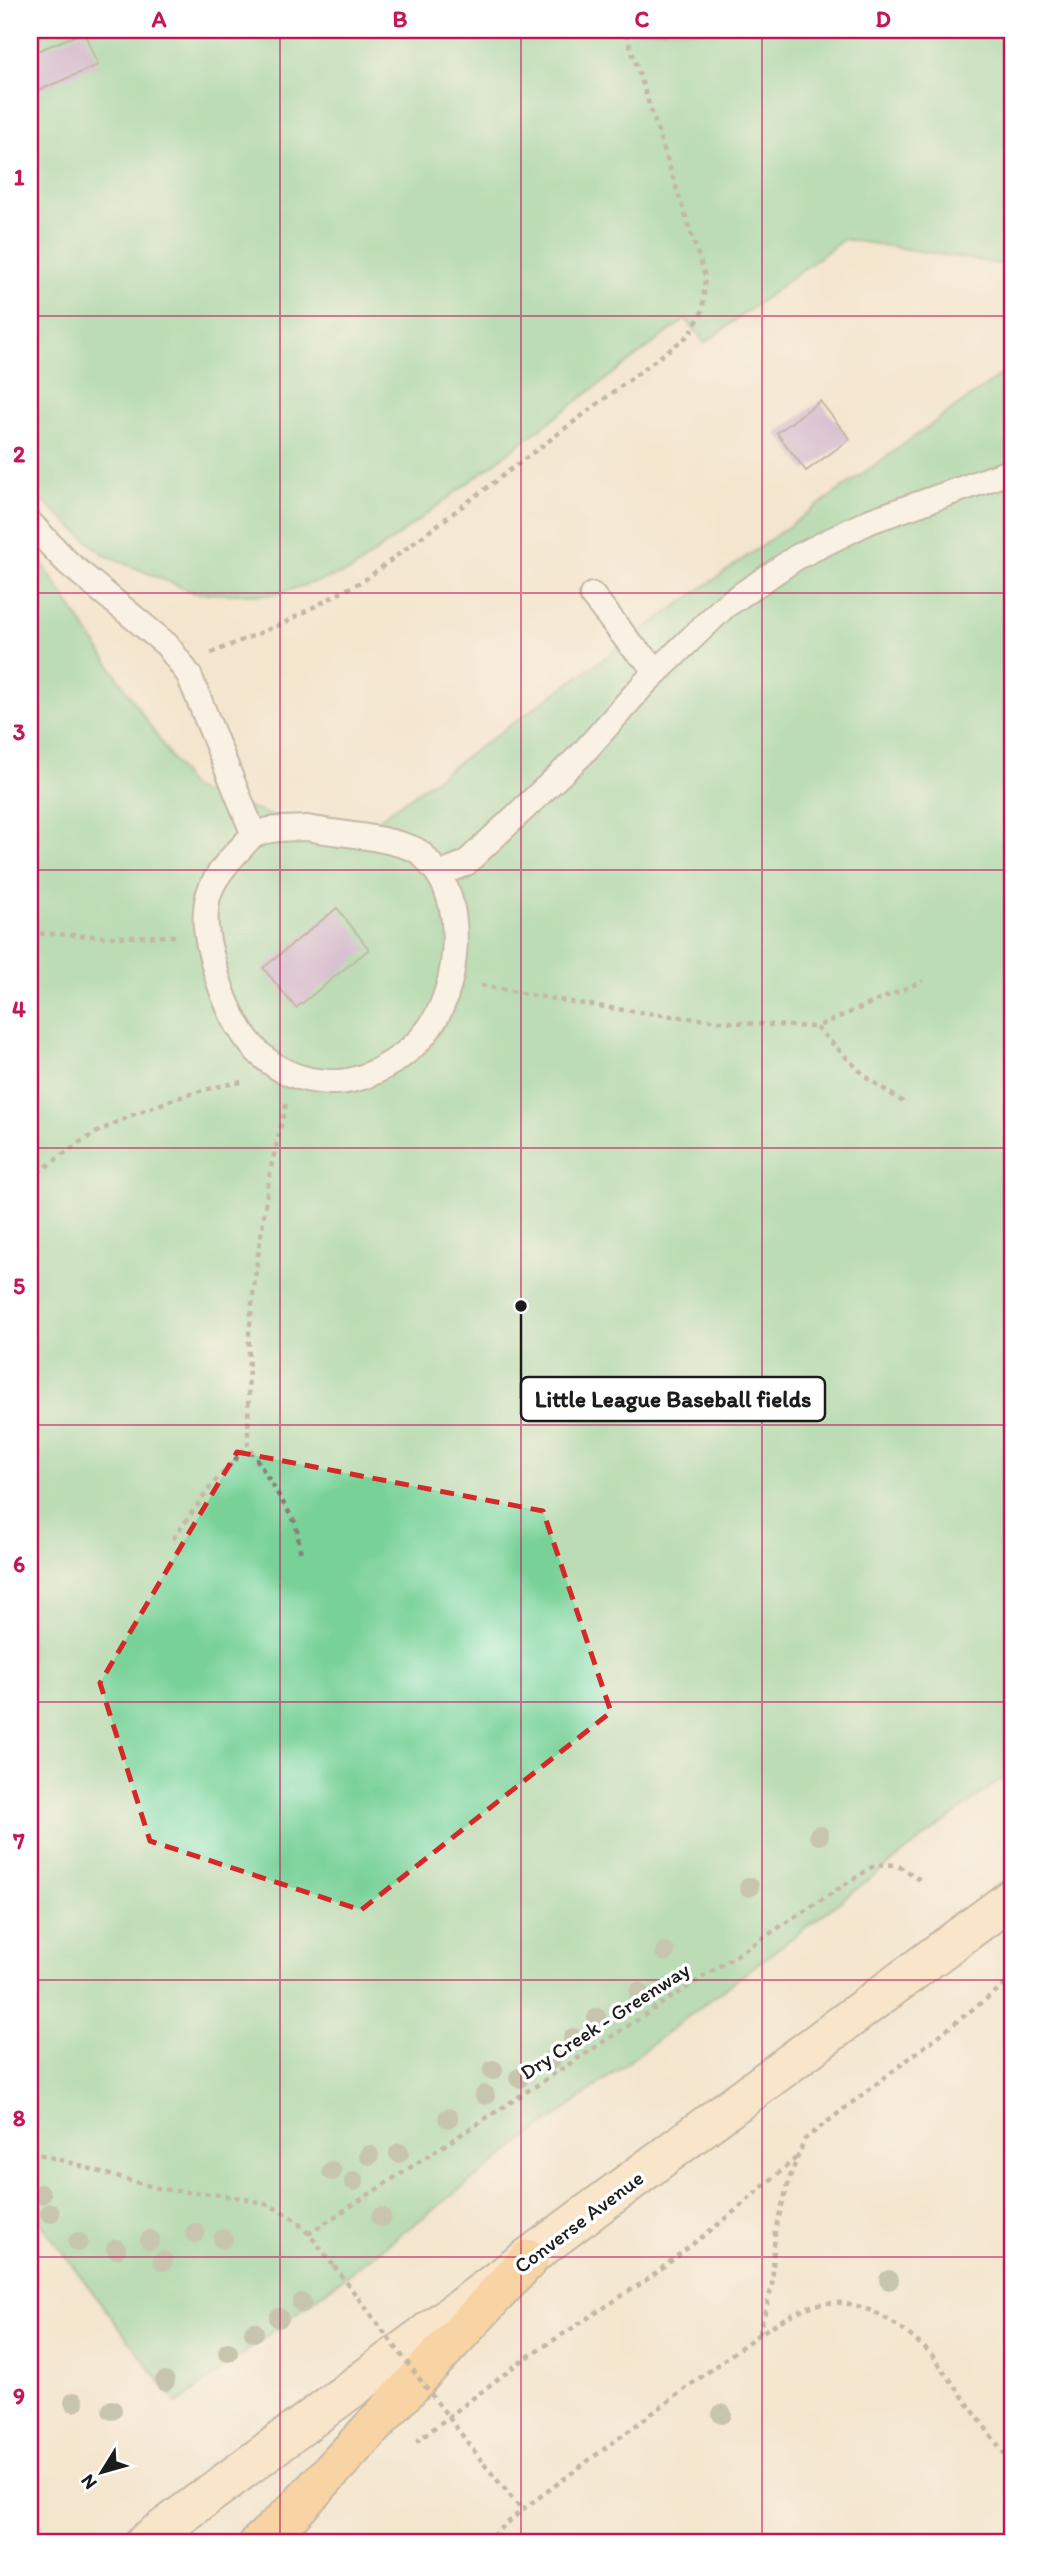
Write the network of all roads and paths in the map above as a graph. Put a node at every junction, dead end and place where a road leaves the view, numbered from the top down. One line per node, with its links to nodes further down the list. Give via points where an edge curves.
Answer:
1 (625, 30): 5 (path, via 705,276 703,310 690,334 366,579 284,623)
2 (1012, 471): 6 (lane, via 870,521 797,557 725,606)
3 (30, 523): 5 (lane, via 68,563 167,645)
4 (592, 595): 6 (lane, via 632,646)
5 (184, 667): 7 (lane)
6 (658, 670): 8 (lane, via 583,753 466,863)
7 (254, 835): 8 (lane, via 307,828 389,843 418,851); 10 (lane, via 222,868 206,900)
8 (440, 874): 11 (lane, via 452,902 456,947)
9 (30, 933): 10 (path)
10 (206, 936): 14 (lane, via 233,1022 257,1053)
11 (450, 977): 13 (path, via 561,1002 734,1024); 14 (lane, via 433,1024 408,1052 370,1074 332,1083)
12 (923, 981): 13 (path)
13 (816, 1027): 15 (path, via 865,1076)
14 (283, 1071): 16 (path, via 153,1107 87,1138); 17 (path, via 250,1333)
15 (903, 1102)
16 (30, 1179)
17 (248, 1445): 18 (path); 19 (path, via 296,1524)
18 (173, 1539)
19 (301, 1555)
20 (922, 1881): 25 (path, Dry Creek - Greenway, via 898,1864 872,1867)
21 (1012, 1898): 26 (main road, Converse Avenue)
22 (1012, 1979): 24 (path, via 805,2139)
23 (30, 2152): 25 (path, via 162,2189 257,2201 292,2219)
24 (797, 2157): 27 (path, via 775,2230 772,2286); 28 (path, via 729,2217 645,2281 520,2362)
25 (308, 2234): 30 (path, bridge)
26 (529, 2259): 31 (main road, Converse Avenue); 32 (main road)
27 (759, 2334): 29 (path, via 790,2315 830,2303 884,2317 932,2355); 30 (path)
28 (411, 2446)
29 (1012, 2464)
30 (522, 2510): 33 (path)
31 (144, 2543)
32 (259, 2543)
33 (485, 2543)

